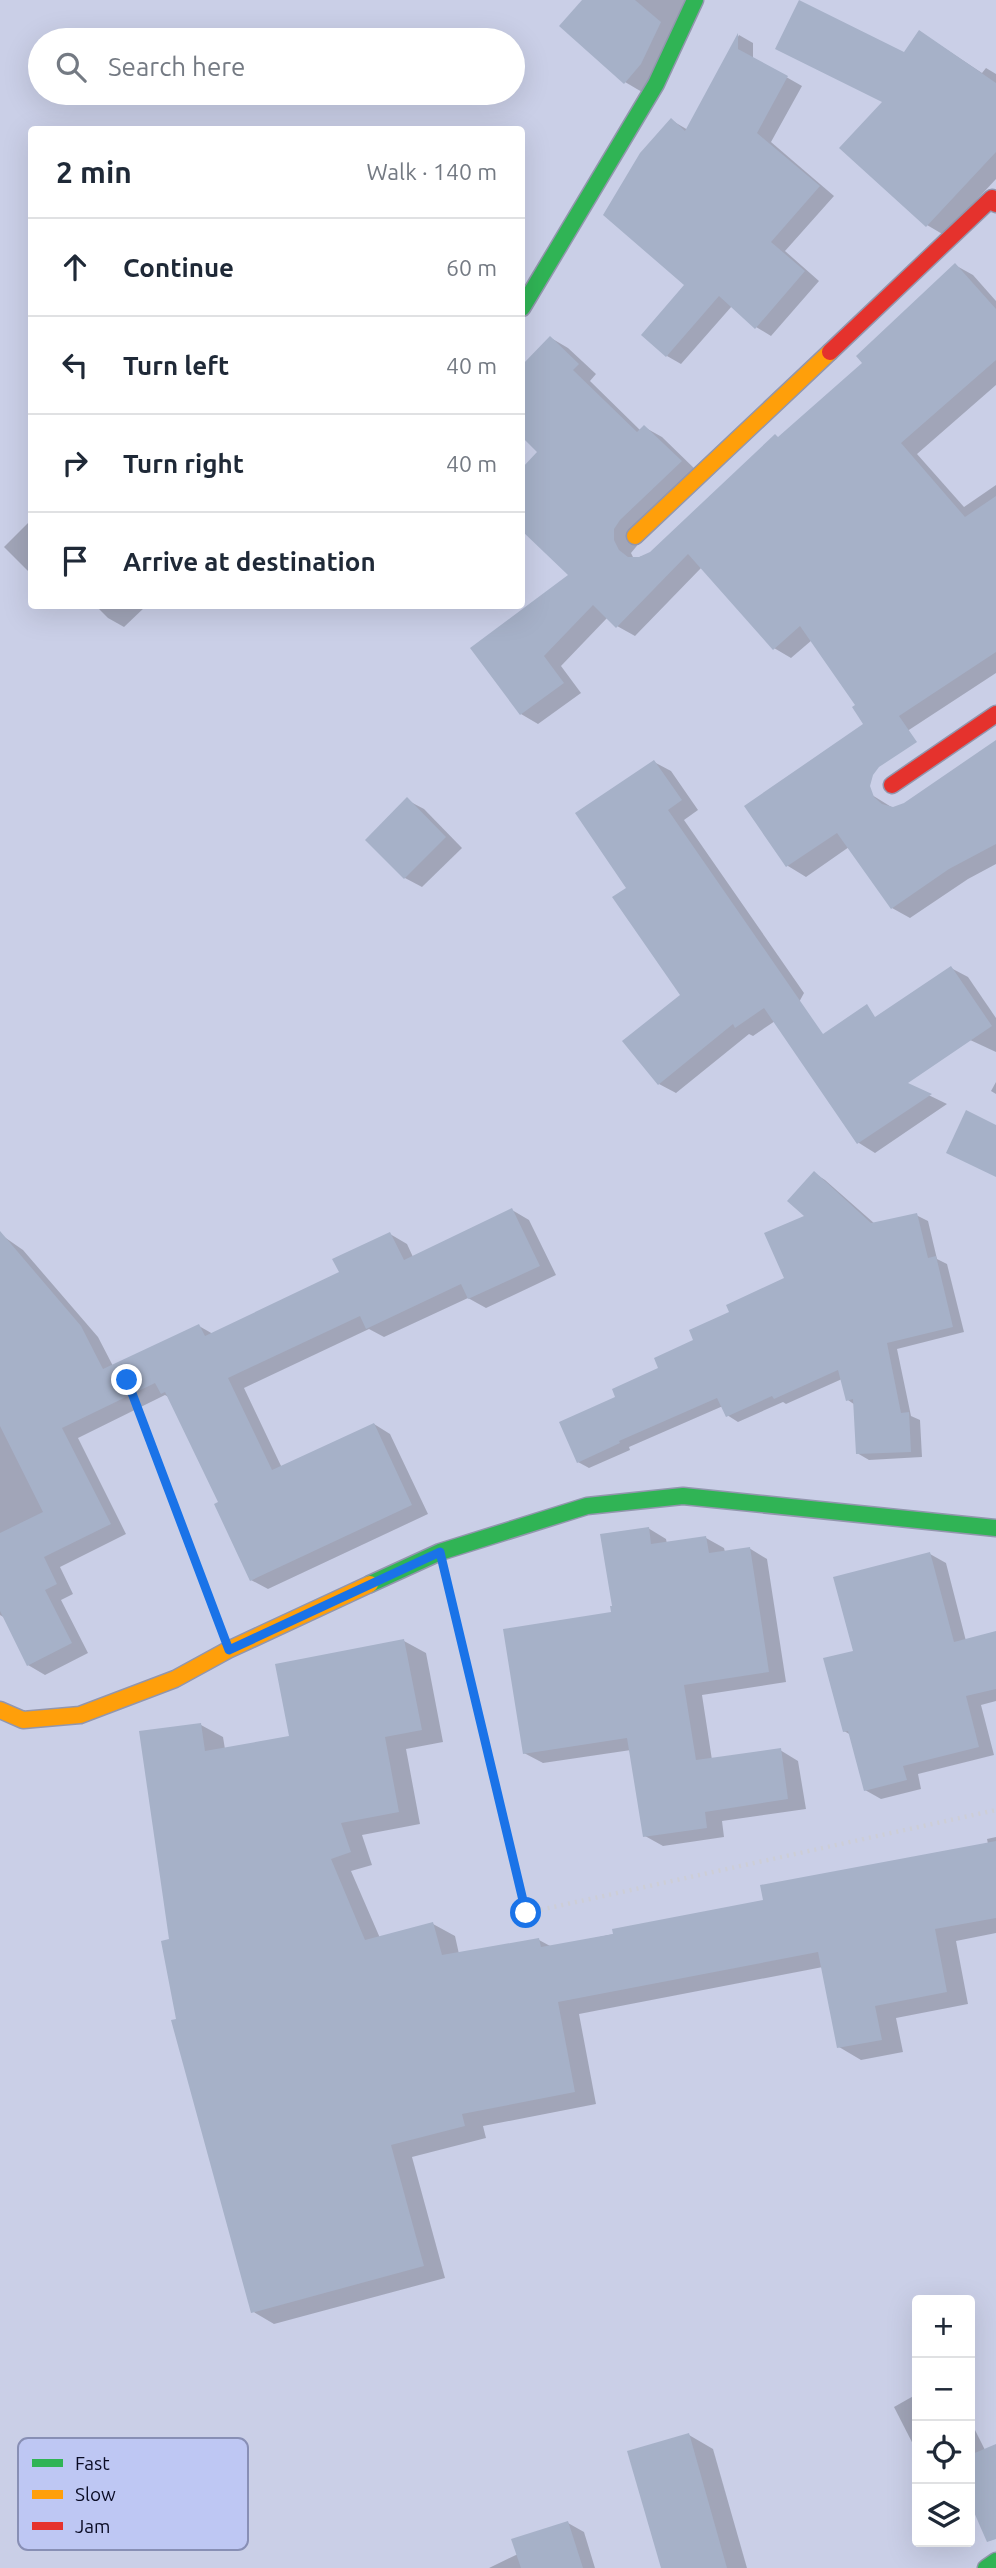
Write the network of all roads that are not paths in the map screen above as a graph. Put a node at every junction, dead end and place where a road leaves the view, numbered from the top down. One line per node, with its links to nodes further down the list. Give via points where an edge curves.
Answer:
1 (695, 0): 3 (street, via 656,84)
2 (996, 204): 4 (street, via 992,198)
3 (525, 303)
4 (635, 536)
5 (996, 714): 6 (street)
6 (892, 785)
7 (996, 1528): 8 (street, via 683,1496 587,1506 440,1552 175,1679 80,1715 23,1720)
8 (0, 1710)
9 (996, 2561): 10 (street)
10 (986, 2568)

